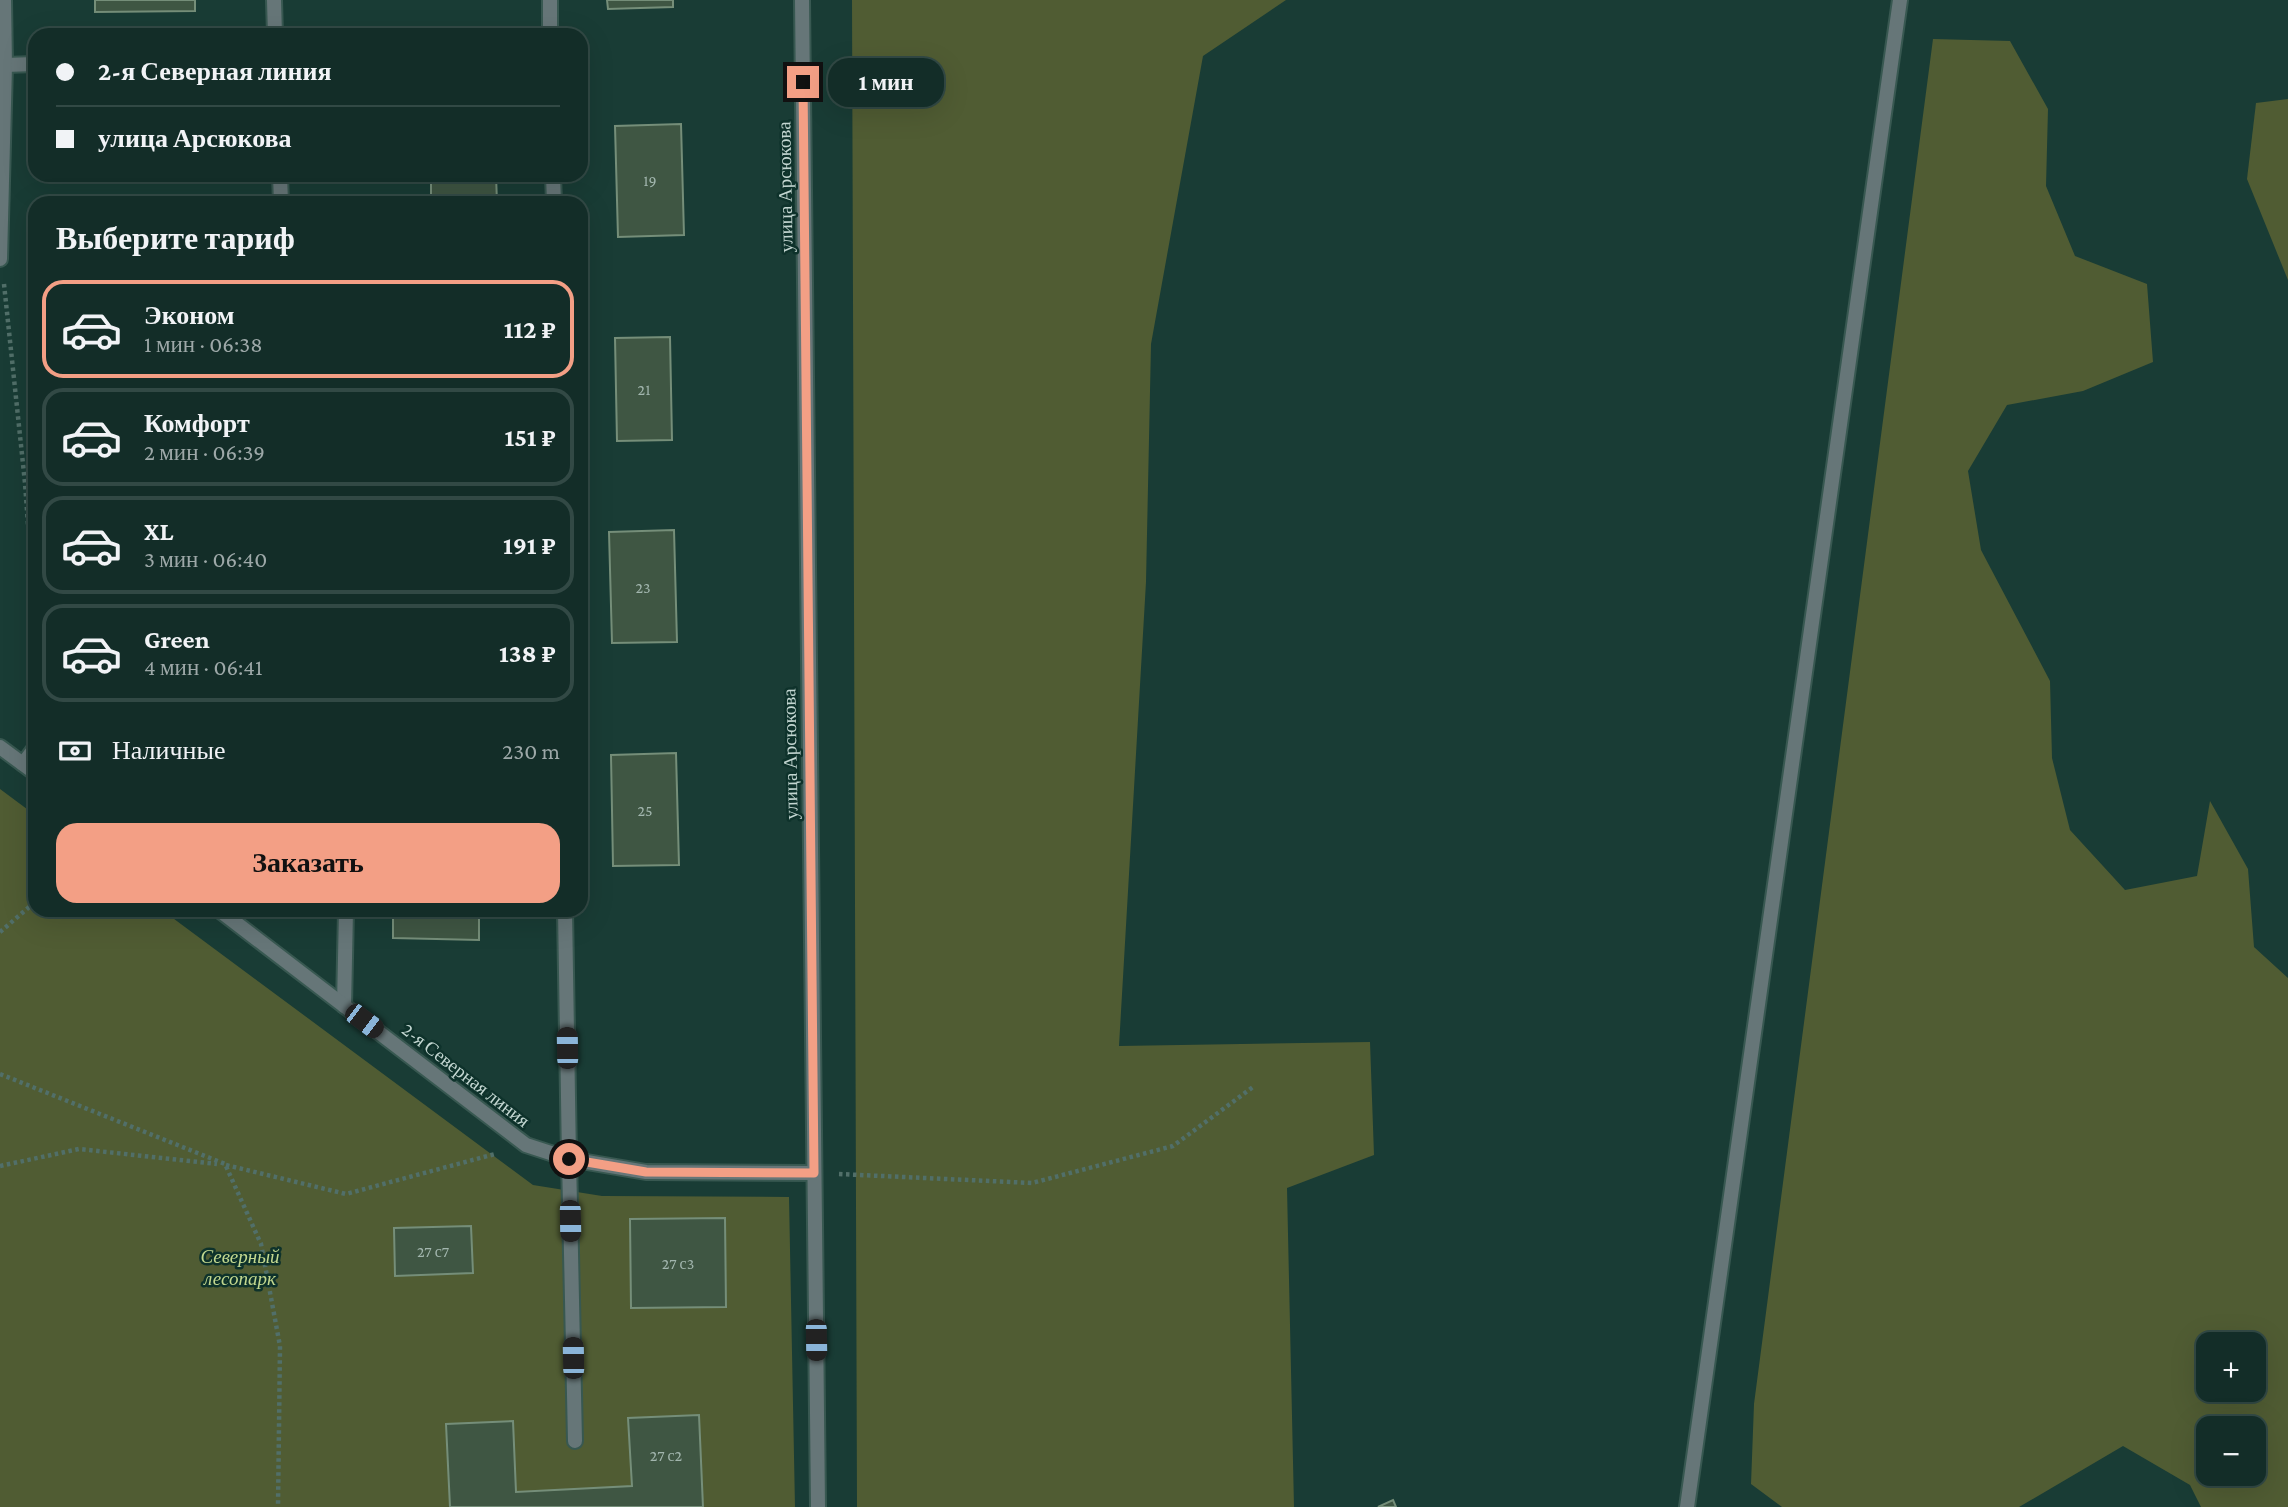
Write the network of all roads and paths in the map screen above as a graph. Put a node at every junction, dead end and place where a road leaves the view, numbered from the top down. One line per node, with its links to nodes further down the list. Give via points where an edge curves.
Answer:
1 (4, 0): 9 (street)
2 (274, 0): 6 (street)
3 (550, 0): 7 (street)
4 (803, 0): 26 (street, улица Арсюкова)
5 (1900, 0): 30 (street)
6 (275, 28)
7 (551, 28)
8 (28, 64): 9 (street)
9 (5, 65): 10 (street)
10 (1, 259): 11 (path)
11 (28, 524)
12 (0, 747): 13 (street)
13 (28, 767)
14 (28, 908): 18 (path)
15 (228, 917): 19 (street, 2-я Северная линия)
16 (346, 917): 19 (street)
17 (565, 917): 23 (street)
18 (0, 932)
19 (344, 1006): 22 (street, 2-я Северная линия)
20 (0, 1074): 24 (path)
21 (1253, 1087): 26 (path, via 1173,1146 1032,1183)
22 (526, 1145): 23 (street, 2-я Северная линия); 24 (path, via 346,1194)
23 (569, 1159): 26 (street, 2-я Северная линия, via 646,1172); 27 (street)
24 (225, 1164): 25 (path, via 79,1149); 28 (path, via 261,1244 280,1346)
25 (0, 1166)
26 (814, 1173): 29 (street, улица Арсюкова)
27 (575, 1441)
28 (278, 1507)
29 (818, 1507)
30 (1687, 1507)

